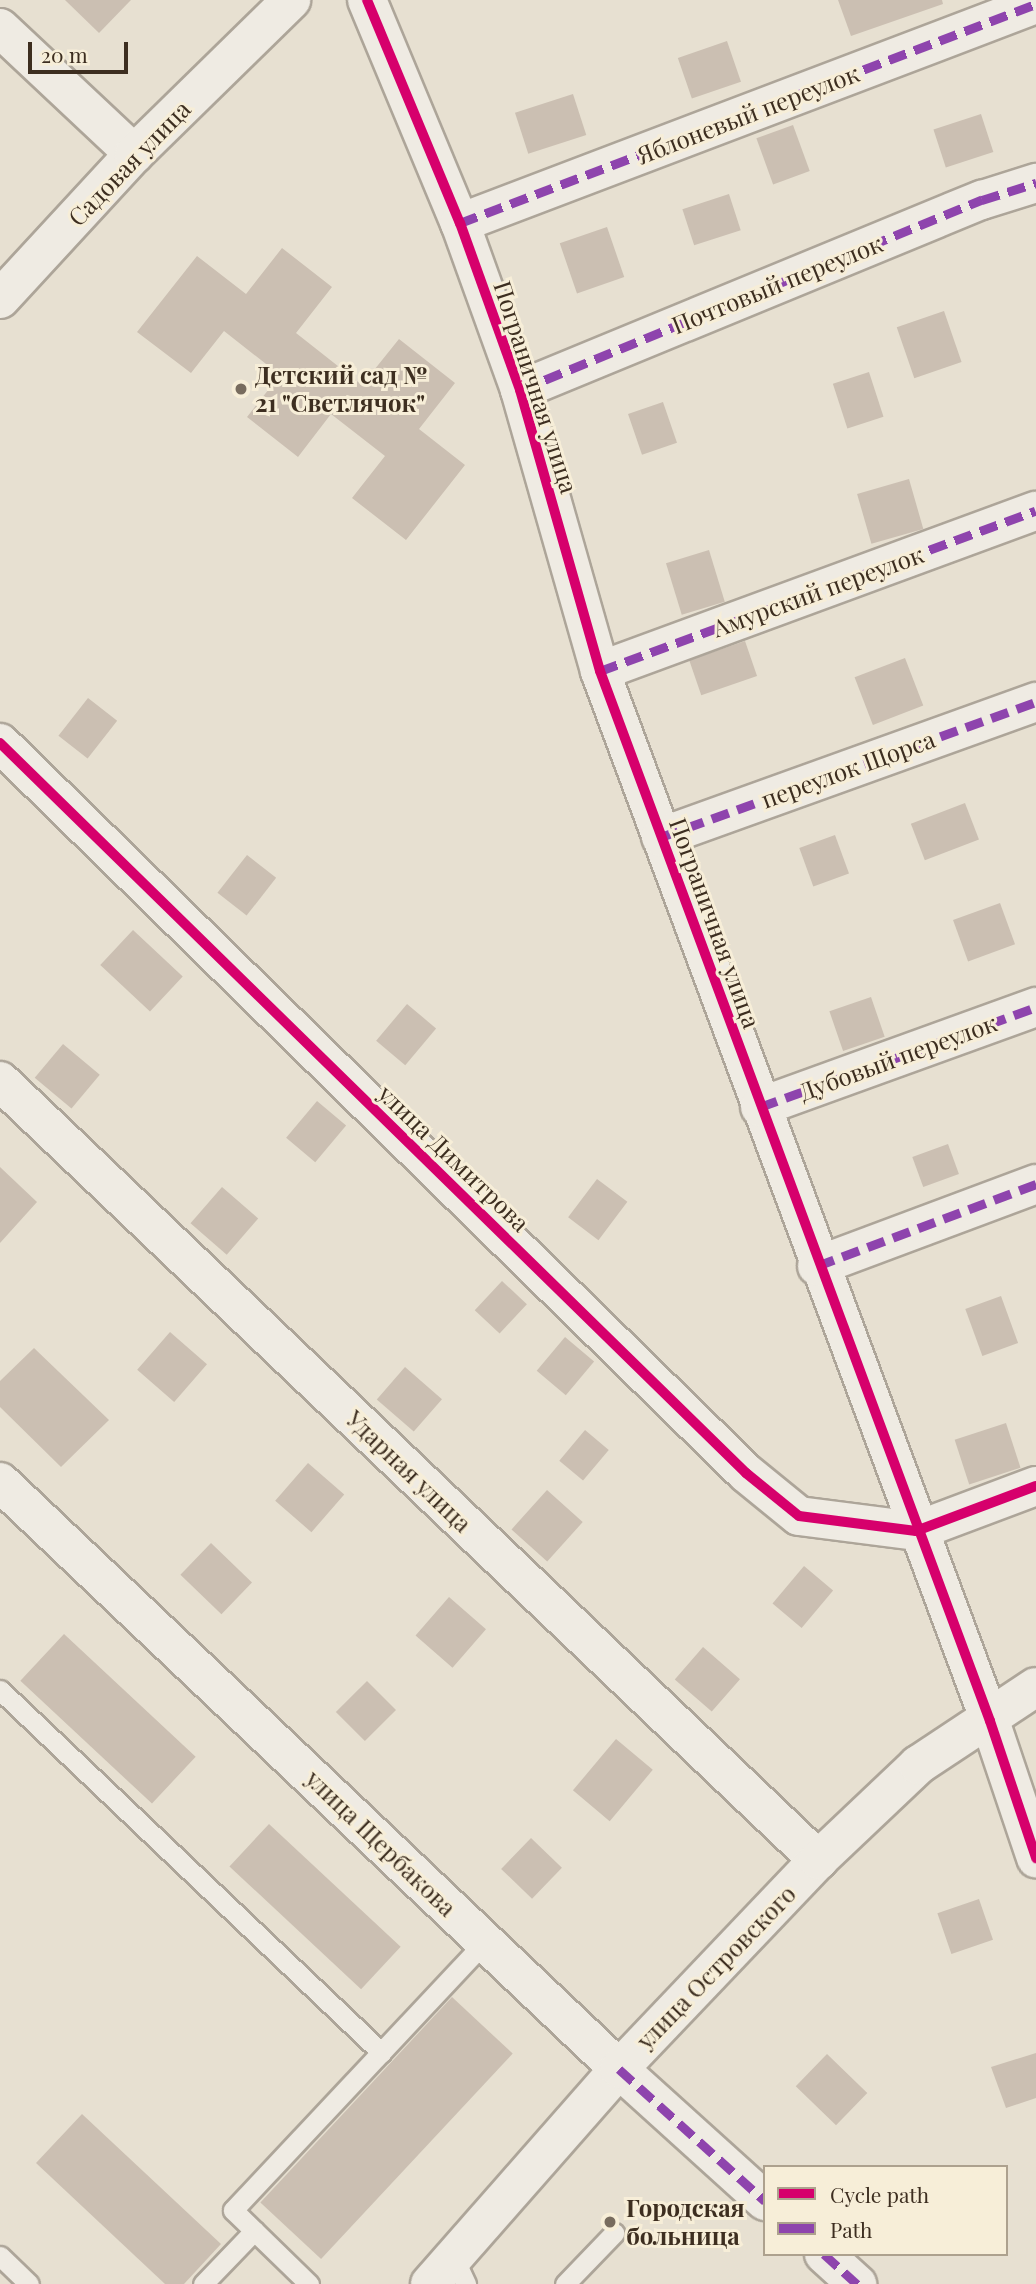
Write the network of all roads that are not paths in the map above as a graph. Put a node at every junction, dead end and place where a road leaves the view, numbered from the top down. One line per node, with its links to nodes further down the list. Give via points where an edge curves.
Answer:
1 (291, 0): 5 (street, Садовая улица)
2 (367, 0): 7 (street, Пограничная улица)
3 (1036, 5): 7 (street, Яблоневый переулок)
4 (0, 28): 5 (street)
5 (134, 154): 8 (street, Садовая улица)
6 (1036, 183): 9 (street, Почтовый переулок, via 982,200)
7 (460, 223): 9 (street, Пограничная улица)
8 (0, 299)
9 (520, 390): 11 (street, Пограничная улица)
10 (1036, 511): 11 (street, Амурский переулок)
11 (600, 671): 14 (street, Пограничная улица)
12 (1036, 702): 14 (street, переулок Щорса)
13 (0, 743): 22 (street, улица Димитрова, via 746,1473 799,1516)
14 (661, 837): 17 (street, Пограничная улица)
15 (1036, 1007): 17 (street, Дубовый переулок)
16 (0, 1081): 27 (street, Ударная улица)
17 (760, 1107): 19 (street, Пограничная улица)
18 (1036, 1184): 19 (street)
19 (817, 1266): 22 (street, Пограничная улица)
20 (0, 1482): 28 (street, улица Щербакова)
21 (1036, 1486): 22 (street)
22 (916, 1531): 25 (street, Пограничная улица)
23 (1036, 1687): 25 (street, улица Островского)
24 (0, 1690): 29 (lane)
25 (990, 1721): 26 (street, Пограничная улица); 27 (street, улица Островского, via 918,1765)
26 (1036, 1858)
27 (818, 1860): 30 (street, улица Островского)
28 (485, 1942): 29 (lane); 30 (street, улица Щербакова)
29 (381, 2052): 32 (lane, via 233,2210)
30 (619, 2069): 31 (street, улица Щербакова); 36 (street, улица Островского)
31 (763, 2199)
32 (254, 2231): 38 (lane); 39 (lane)
33 (614, 2233): 40 (lane)
34 (0, 2256): 37 (lane)
35 (826, 2256): 41 (street)
36 (450, 2275)
37 (29, 2284)
38 (203, 2284)
39 (309, 2284)
40 (565, 2284)
41 (857, 2284)

